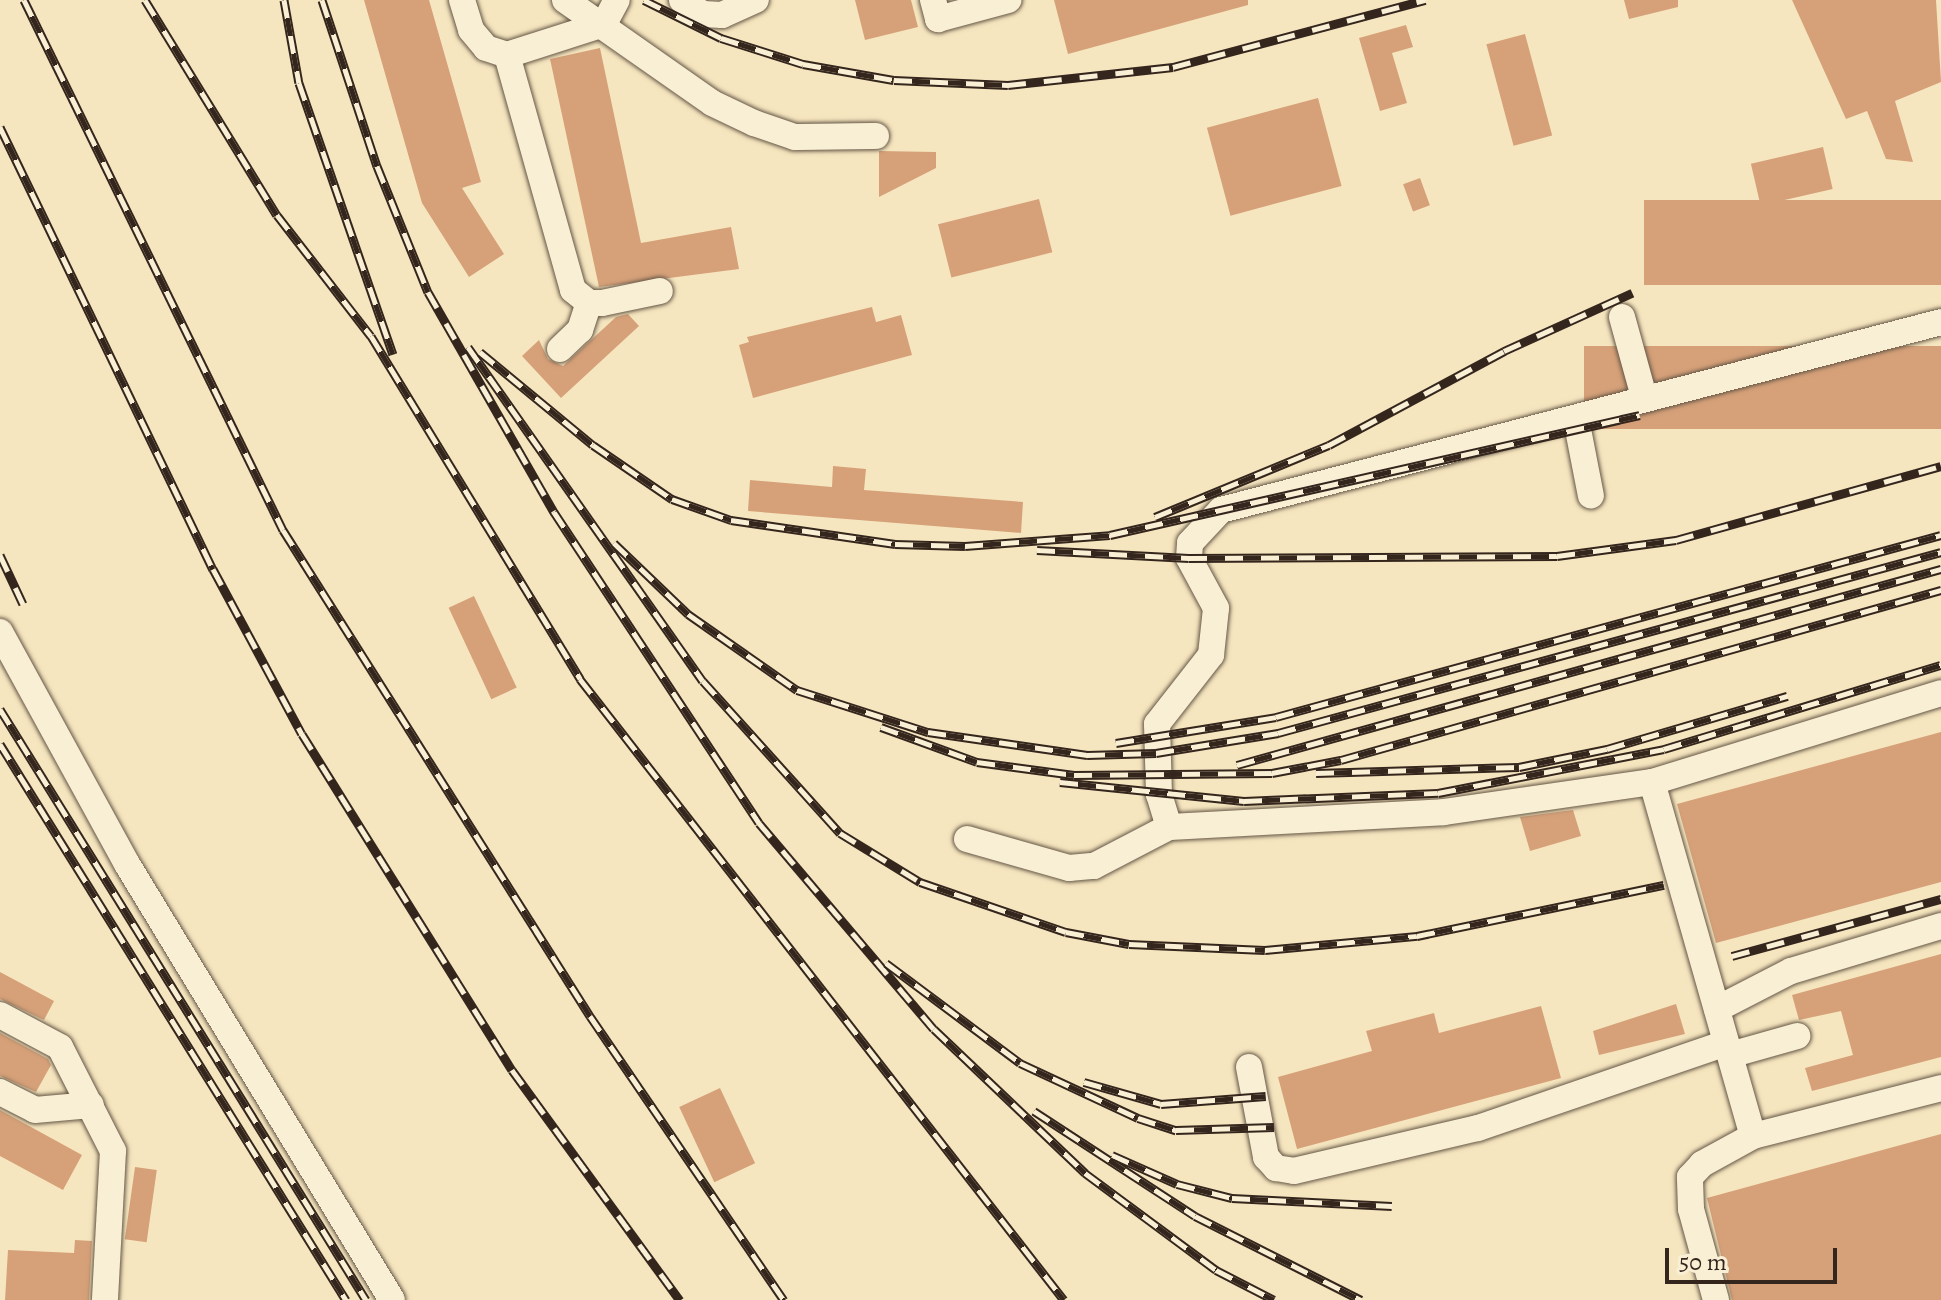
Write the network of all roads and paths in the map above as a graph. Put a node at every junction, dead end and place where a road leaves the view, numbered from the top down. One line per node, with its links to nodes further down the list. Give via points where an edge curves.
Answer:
1 (462, 0): 9 (lane, via 471,30 486,48)
2 (565, 0): 8 (lane)
3 (617, 0): 8 (lane)
4 (682, 0): 5 (lane, via 703,14 722,15)
5 (756, 0)
6 (933, 0): 7 (lane, via 938,19)
7 (1008, 0)
8 (604, 24): 9 (lane); 10 (lane, via 712,103 754,123 795,137)
9 (507, 55): 12 (lane, via 573,290)
10 (876, 136)
11 (660, 291): 12 (lane)
12 (589, 303): 15 (lane, via 580,330)
13 (1622, 317): 16 (lane)
14 (1941, 322): 16 (lane)
15 (560, 349)
16 (1644, 397): 17 (lane)
17 (1576, 419): 18 (lane); 22 (lane, via 1272,492 1221,510 1202,528 1189,558 1216,608 1217,630 1198,677 1164,708 1157,724 1159,795)
18 (1591, 496)
19 (0, 632): 35 (lane, via 127,864)
20 (1941, 693): 21 (lane)
21 (1652, 782): 22 (lane, via 1444,812); 25 (lane)
22 (1169, 827): 23 (lane, via 1114,859 1069,868)
23 (967, 839)
24 (1941, 926): 25 (lane, via 1791,971)
25 (1717, 1009): 28 (lane)
26 (0, 1015): 32 (lane, via 60,1047)
27 (1797, 1036): 28 (lane)
28 (1728, 1049): 29 (lane, via 1478,1128 1294,1171 1276,1168 1266,1157); 33 (lane)
29 (1249, 1067)
30 (1941, 1088): 33 (lane)
31 (0, 1092): 32 (lane, via 35,1110)
32 (91, 1105): 34 (lane, via 113,1151)
33 (1753, 1136): 36 (lane, via 1702,1164 1690,1177 1691,1209)
34 (105, 1300)
35 (392, 1300)
36 (1716, 1300)

